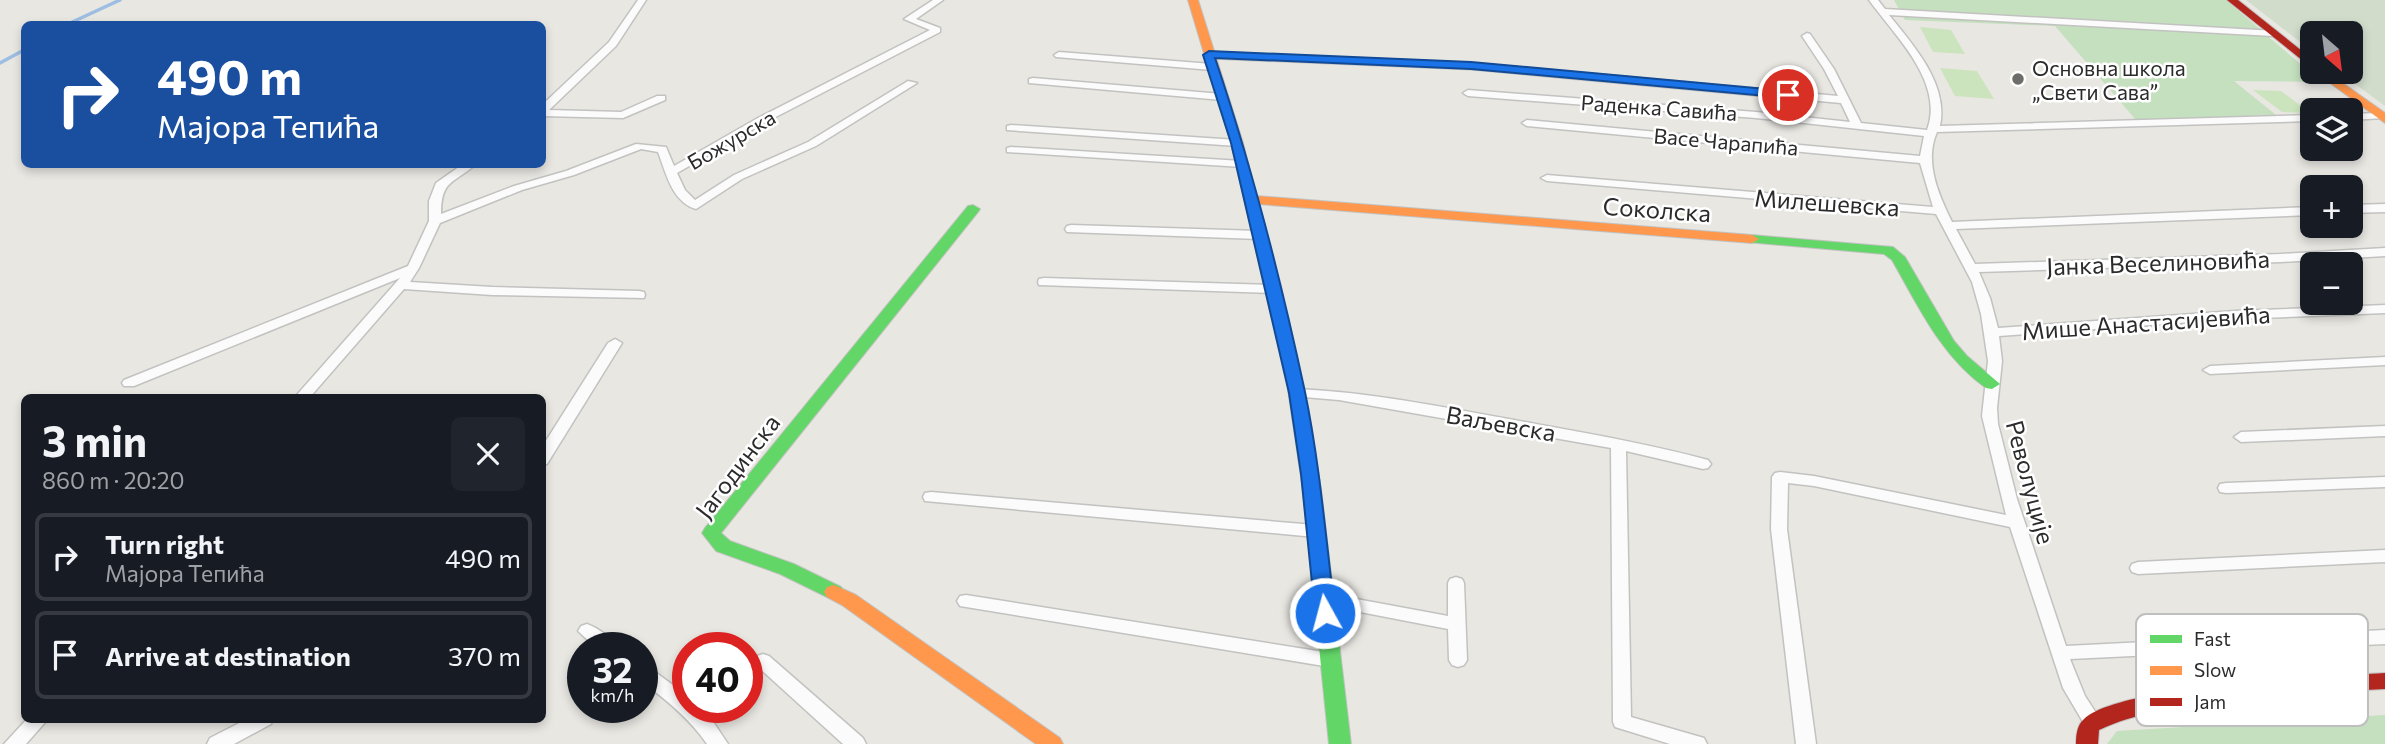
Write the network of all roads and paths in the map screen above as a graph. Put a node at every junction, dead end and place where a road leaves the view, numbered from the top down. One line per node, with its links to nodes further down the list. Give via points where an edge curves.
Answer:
1 (642, 0): 19 (street, via 613,44)
2 (939, 0): 33 (street, Божурска, via 909,19 937,30)
3 (1192, 0): 11 (street)
4 (1873, 0): 6 (street, Револуције)
5 (2232, 0): 7 (street)
6 (1882, 12): 7 (street); 27 (street, Револуције, via 1927,73)
7 (2273, 33): 10 (street)
8 (1807, 36): 18 (street)
9 (1059, 55): 11 (street)
10 (2300, 55)
11 (1210, 61): 16 (street); 18 (street, via 1471,66)
12 (1033, 81): 16 (street)
13 (912, 83): 33 (street, Божурска, via 812,144 738,177 701,203 685,201)
14 (2337, 84): 22 (street)
15 (1468, 93): 25 (street, Раденка Савића)
16 (1222, 97): 28 (street)
17 (661, 98): 20 (street, via 623,115)
18 (1844, 100): 25 (street)
19 (546, 108)
20 (546, 112)
21 (2363, 117): 22 (street)
22 (2383, 117)
23 (2300, 118): 27 (street, Раденка Савића)
24 (1527, 123): 30 (street, Васе Чарапића)
25 (1857, 125): 27 (street, Раденка Савића)
26 (1011, 128): 28 (street)
27 (1934, 132): 30 (street, Револуције, via 1928,140)
28 (1237, 143): 31 (street)
29 (1011, 149): 31 (street)
30 (1926, 160): 39 (street, Револуције)
31 (1241, 164): 35 (street)
32 (465, 168): 41 (street, via 442,183 435,201)
33 (673, 171): 41 (street, via 662,149 640,146)
34 (1547, 178): 39 (street, Милешевска)
35 (1250, 200): 44 (street); 58 (street, Соколска, via 1888,250 1902,264 1957,356)
36 (2385, 208): 38 (street)
37 (973, 209): 91 (street, Јагодинска, via 711,533 723,545 849,600)
38 (2363, 209)
39 (1939, 211): 42 (street, Револуције)
40 (2300, 211): 42 (street)
41 (435, 221): 46 (street)
42 (1948, 226): 47 (street, Револуције)
43 (1072, 229): 44 (street)
44 (1259, 235): 50 (street)
45 (2385, 252): 47 (street, Јанка Веселиновића)
46 (413, 268): 49 (street); 57 (street)
47 (1973, 268): 53 (street, Револуције, via 1985,298)
48 (1044, 282): 50 (street)
49 (401, 285): 51 (street); 60 (street)
50 (1273, 289): 59 (street)
51 (639, 295)
52 (2385, 309): 53 (street, Мише Анастасијевића)
53 (1991, 333): 58 (street, Револуције)
54 (615, 344): 64 (street)
55 (2385, 361): 56 (street)
56 (2210, 370)
57 (129, 383)
58 (1992, 384): 69 (street, Револуције, via 1990,421)
59 (1297, 393): 63 (street, Ваљевска, via 1339,395); 70 (street)
60 (305, 394)
61 (2385, 431): 62 (street)
62 (2241, 437)
63 (1618, 444): 65 (street, Ваљевска); 93 (street, via 1622,722)
64 (546, 454)
65 (1703, 464)
66 (2385, 482): 67 (street)
67 (2226, 488)
68 (930, 497): 70 (street)
69 (2017, 523): 78 (street, Револуције); 94 (street, via 1780,477 1779,529)
70 (1315, 531): 74 (street)
71 (2385, 556): 72 (street)
72 (2138, 568)
73 (1455, 583): 76 (street)
74 (1324, 599): 76 (street); 79 (street)
75 (965, 601): 79 (street)
76 (1457, 624): 80 (street)
77 (2136, 649): 78 (street)
78 (2060, 653): 84 (street, Револуције, via 2083,711)
79 (1330, 660): 92 (street)
80 (1458, 660)
81 (763, 661): 90 (street)
82 (658, 684): 89 (street, via 705,724)
83 (2136, 710): 84 (street)
84 (2093, 722): 95 (street)
85 (35, 723): 87 (street)
86 (257, 723): 88 (street)
87 (15, 744)
88 (218, 744)
89 (718, 744)
90 (856, 744)
91 (1052, 744)
92 (1340, 744)
93 (1697, 744)
94 (1806, 744)
95 (2087, 744)

